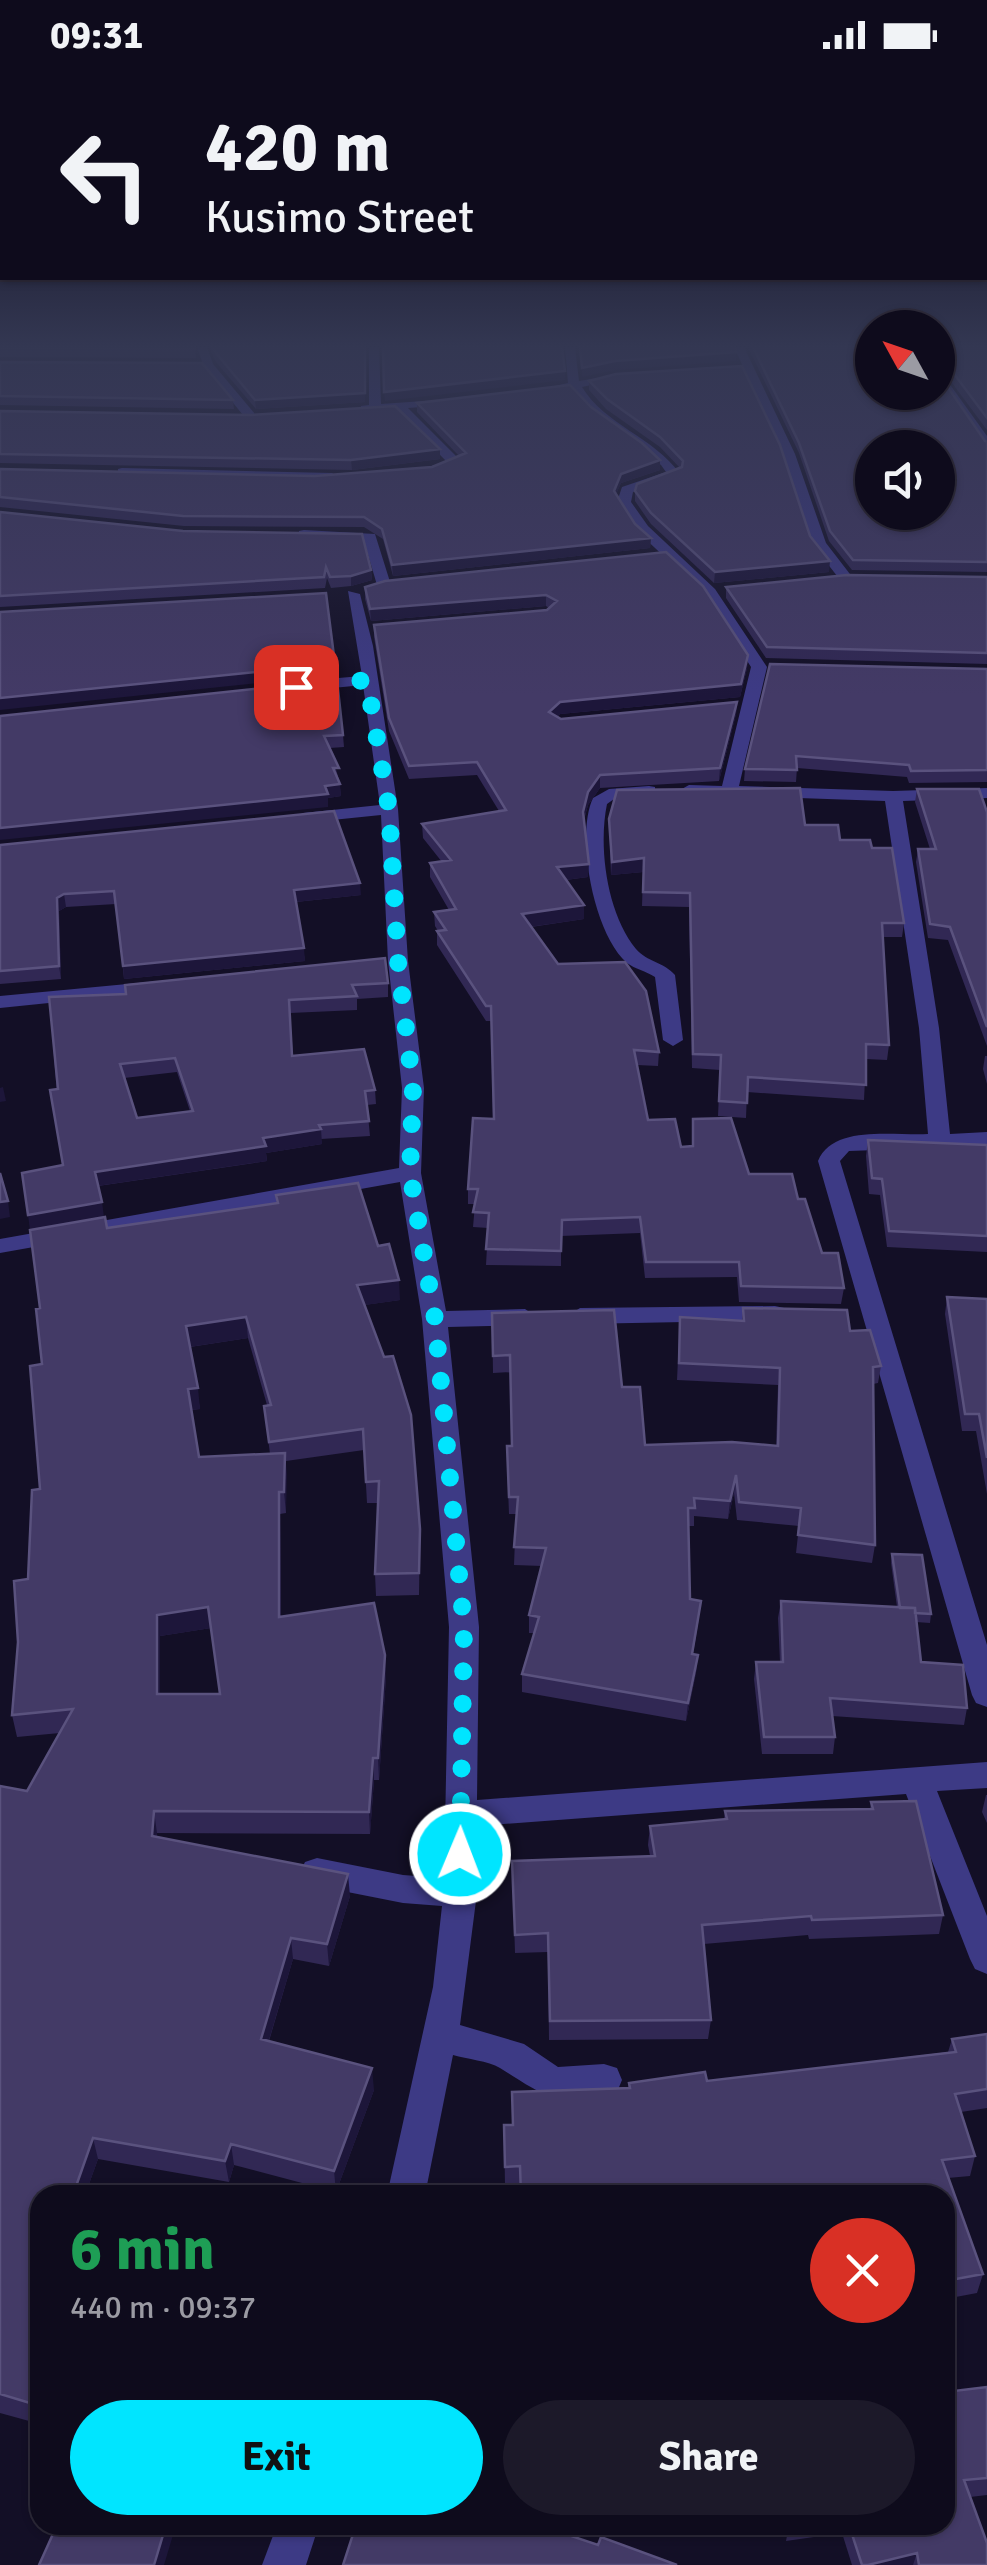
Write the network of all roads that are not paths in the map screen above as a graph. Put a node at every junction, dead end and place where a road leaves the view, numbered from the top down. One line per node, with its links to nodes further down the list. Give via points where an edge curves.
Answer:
1 (454, 463): 4 (street)
2 (666, 463): 8 (street, via 674,474 627,490 624,502 642,529)
3 (792, 463): 10 (street, via 819,544)
4 (422, 471)
5 (104, 472): 6 (street)
6 (352, 478)
7 (296, 534): 14 (street, via 370,537)
8 (672, 554): 9 (street); 16 (street)
9 (654, 556)
10 (846, 578): 11 (street); 12 (street)
11 (866, 578)
12 (826, 580)
13 (403, 583): 14 (street)
14 (384, 585): 17 (street, via 343,595 370,629)
15 (730, 590): 16 (street)
16 (710, 592): 19 (street, via 767,667)
17 (367, 680): 18 (street); 24 (street)
18 (289, 688)
19 (749, 704): 20 (street); 21 (street)
20 (730, 706)
21 (730, 788): 23 (street); 28 (street, via 609,794 596,811 594,856 606,903 630,955 665,975)
22 (987, 793): 23 (street)
23 (893, 796): 30 (street)
24 (389, 809): 25 (street); 31 (street, via 389,962 413,1088)
25 (292, 819)
26 (174, 985): 27 (street)
27 (0, 1002)
28 (673, 1040)
29 (987, 1139): 30 (street)
30 (940, 1142): 35 (street, via 844,1144 829,1161 865,1316)
31 (410, 1173): 32 (street); 34 (street)
32 (0, 1246)
33 (798, 1314): 34 (street)
34 (435, 1319): 38 (street, via 464,1627)
35 (987, 1696)
36 (987, 1775): 37 (street)
37 (917, 1780): 38 (street); 41 (street)
38 (460, 1814): 40 (street)
39 (290, 1867): 40 (street)
40 (460, 1893): 42 (street)
41 (987, 1959)
42 (441, 2036): 43 (street, via 511,2055 555,2084); 44 (street)
43 (604, 2080)
44 (408, 2185)
45 (294, 2535): 46 (street)
46 (284, 2565)

